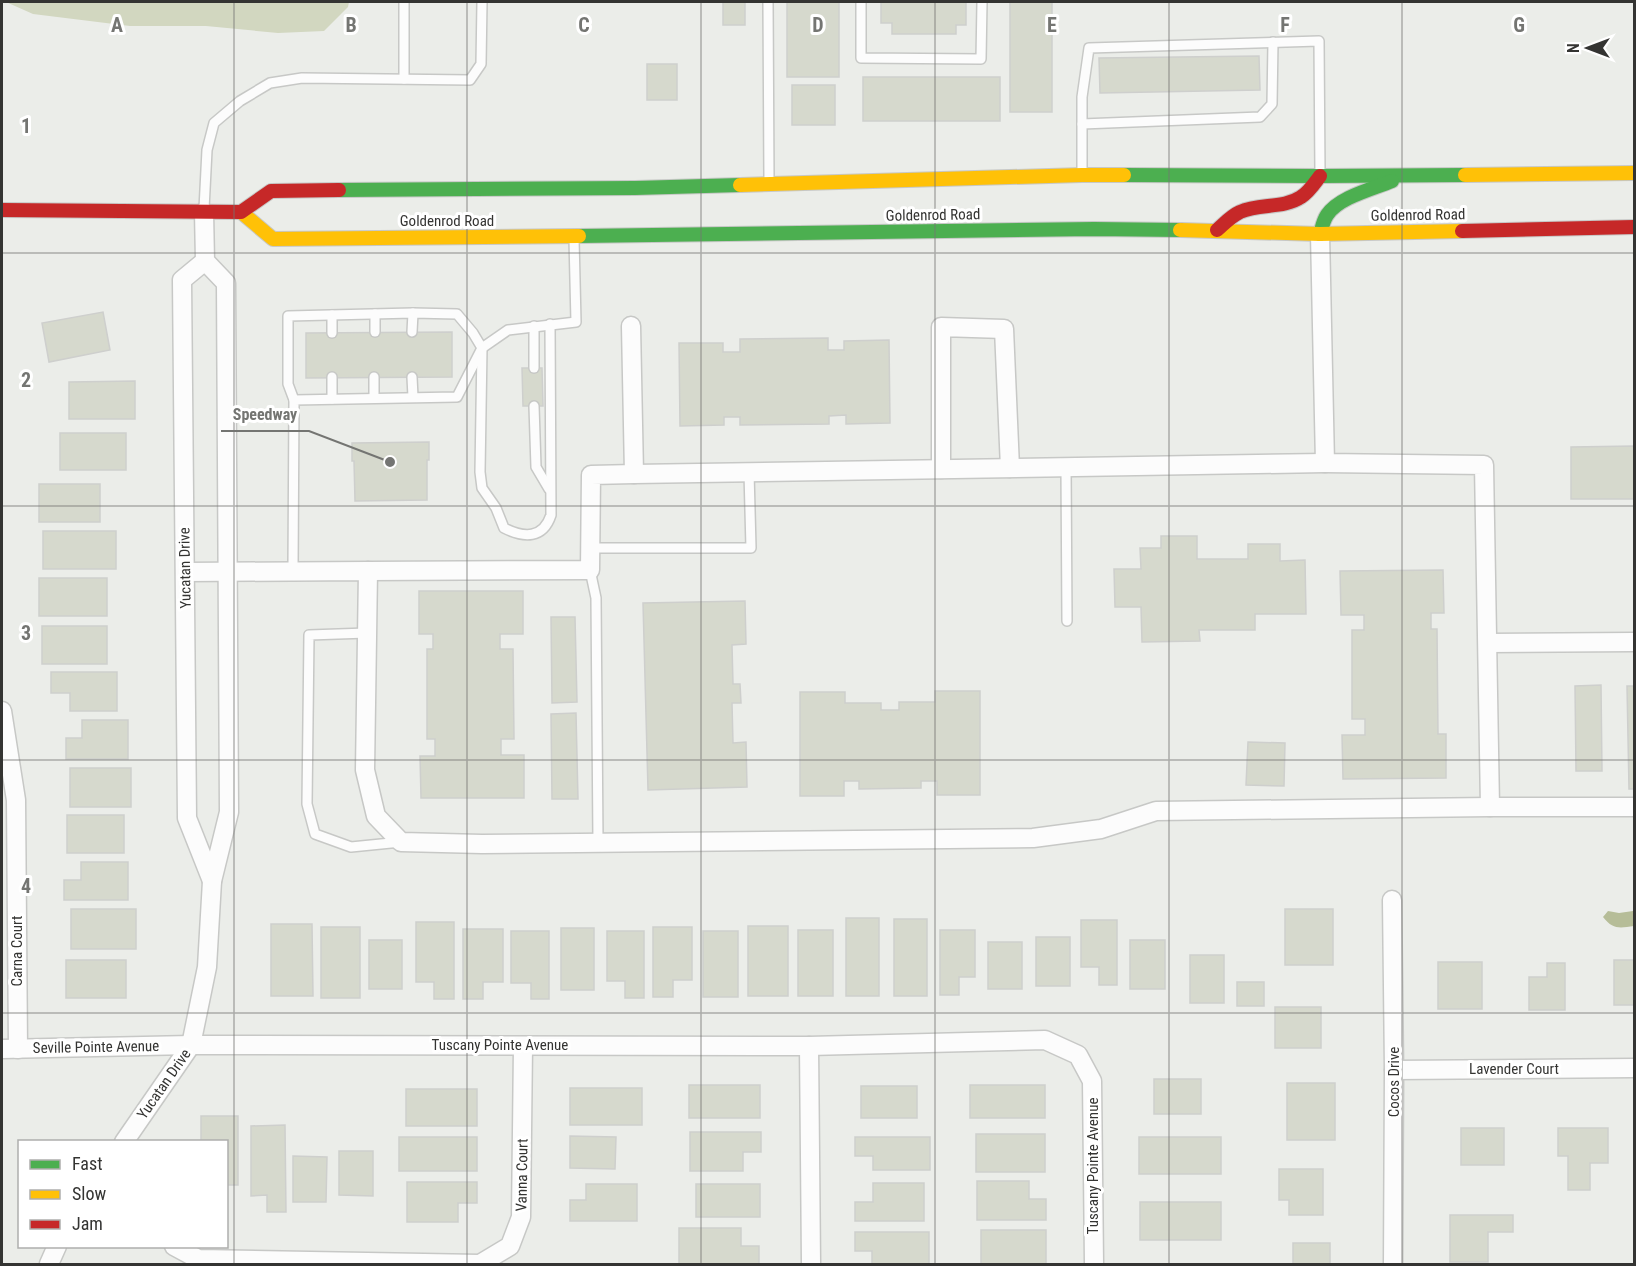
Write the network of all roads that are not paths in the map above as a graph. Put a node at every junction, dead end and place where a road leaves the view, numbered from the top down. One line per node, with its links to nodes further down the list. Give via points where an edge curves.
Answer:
1 (404, 2): 7 (lane)
2 (482, 2): 7 (lane, via 481,64 470,80)
3 (768, 2): 13 (lane)
4 (861, 2): 5 (lane, via 861,58 981,59)
5 (982, 2)
6 (1273, 42): 8 (lane, via 1272,104 1260,117); 8 (lane, via 1089,48); 12 (lane, via 1319,41)
7 (404, 79): 15 (lane, via 302,78 270,83 240,101 214,123 207,150)
8 (1082, 124): 11 (lane)
9 (1635, 173): 10 (main road, Goldenrod Road)
10 (1407, 174): 12 (main road, Goldenrod Road); 19 (main road, via 1342,202 1326,217)
11 (1082, 175): 12 (main road, Goldenrod Road); 13 (main road, Goldenrod Road)
12 (1320, 176): 18 (main road, via 1304,196 1239,212)
13 (769, 184): 16 (main road, Goldenrod Road, via 271,191)
14 (2, 210): 15 (main road)
15 (204, 212): 16 (main road); 21 (street)
16 (241, 212): 20 (main road, Goldenrod Road, via 273,239)
17 (1635, 227): 19 (main road, Goldenrod Road)
18 (1217, 230): 19 (main road, Goldenrod Road); 20 (main road, Goldenrod Road)
19 (1320, 234): 41 (street)
20 (573, 237): 25 (lane, via 576,322)
21 (205, 261): 51 (street, Yucatan Drive, via 226,284); 53 (street, Yucatan Drive, via 182,280)
22 (413, 313): 23 (lane); 29 (lane); 31 (lane, via 457,314)
23 (375, 314): 24 (lane); 28 (lane)
24 (332, 315): 30 (lane); 39 (lane, via 288,316 288,384)
25 (550, 324): 26 (lane); 47 (lane)
26 (534, 326): 31 (lane, via 508,330); 32 (lane)
27 (631, 326): 46 (street)
28 (375, 332)
29 (412, 332)
30 (332, 333)
31 (482, 348): 36 (lane, via 457,397); 47 (lane, via 482,488 504,528 527,535 548,525)
32 (534, 368)
33 (332, 377): 38 (lane)
34 (374, 377): 37 (lane)
35 (412, 377): 36 (lane)
36 (413, 397): 37 (lane)
37 (374, 398): 38 (lane)
38 (332, 399): 39 (lane)
39 (294, 400): 49 (lane)
40 (534, 406): 47 (lane, via 536,467)
41 (1325, 463): 42 (street); 57 (street, via 1484,465)
42 (1066, 467): 43 (street); 54 (lane)
43 (1010, 468): 44 (street); 44 (street, via 1004,328 941,327)
44 (941, 469): 45 (street)
45 (750, 472): 46 (street); 48 (lane, via 751,548)
46 (634, 474): 48 (street, via 591,476)
47 (550, 491)
48 (590, 548): 50 (street)
49 (292, 570): 51 (street); 52 (street)
50 (590, 570): 52 (street); 62 (lane, via 596,598)
51 (228, 571): 53 (street); 63 (street, Yucatan Drive, via 229,812)
52 (368, 571): 55 (street)
53 (186, 572): 63 (street, Yucatan Drive, via 187,818)
54 (1067, 621)
55 (367, 633): 61 (street, via 365,770 376,816); 61 (lane, via 309,634 307,804 315,834 351,847)
56 (1635, 642): 57 (street)
57 (1488, 643): 59 (street)
58 (2, 711): 68 (street, Carna Court, via 16,800)
59 (1490, 807): 60 (street); 62 (street, via 1156,811 1101,829 1033,838)
60 (1635, 807)
61 (401, 842): 62 (street)
62 (598, 842)
63 (212, 881): 65 (street, Yucatan Drive, via 207,967)
64 (1392, 900): 70 (street, Cocos Drive)
65 (191, 1045): 66 (street, Tuscany Pointe Avenue); 68 (street, Seville Pointe Avenue); 71 (street, Yucatan Drive)
66 (523, 1046): 67 (street, Tuscany Pointe Avenue); 73 (street, Vanna Court, via 521,1217 510,1246 480,1264 198,1259)
67 (808, 1046): 75 (street); 76 (street, Tuscany Pointe Avenue, via 1046,1040 1078,1055 1092,1081)
68 (10, 1049)
69 (1635, 1068): 70 (street, Lavender Court)
70 (1394, 1070): 77 (street, Cocos Drive)
71 (125, 1140)
72 (56, 1248): 74 (street)
73 (178, 1248)
74 (49, 1264)
75 (811, 1264)
76 (1094, 1264)
77 (1393, 1264)

